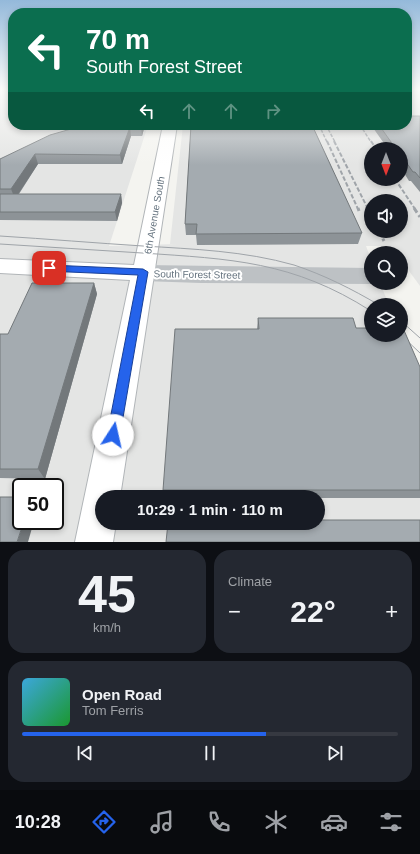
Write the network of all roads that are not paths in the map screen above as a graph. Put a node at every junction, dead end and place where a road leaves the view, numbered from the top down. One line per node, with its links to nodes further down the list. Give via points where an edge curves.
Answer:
1 (169, 130): 3 (main road, 6th Avenue South)
2 (1, 269): 3 (main road, South Forest Street)
3 (143, 272): 4 (street, South Forest Street); 5 (main road, 6th Avenue South)
4 (364, 276)
5 (94, 542)

